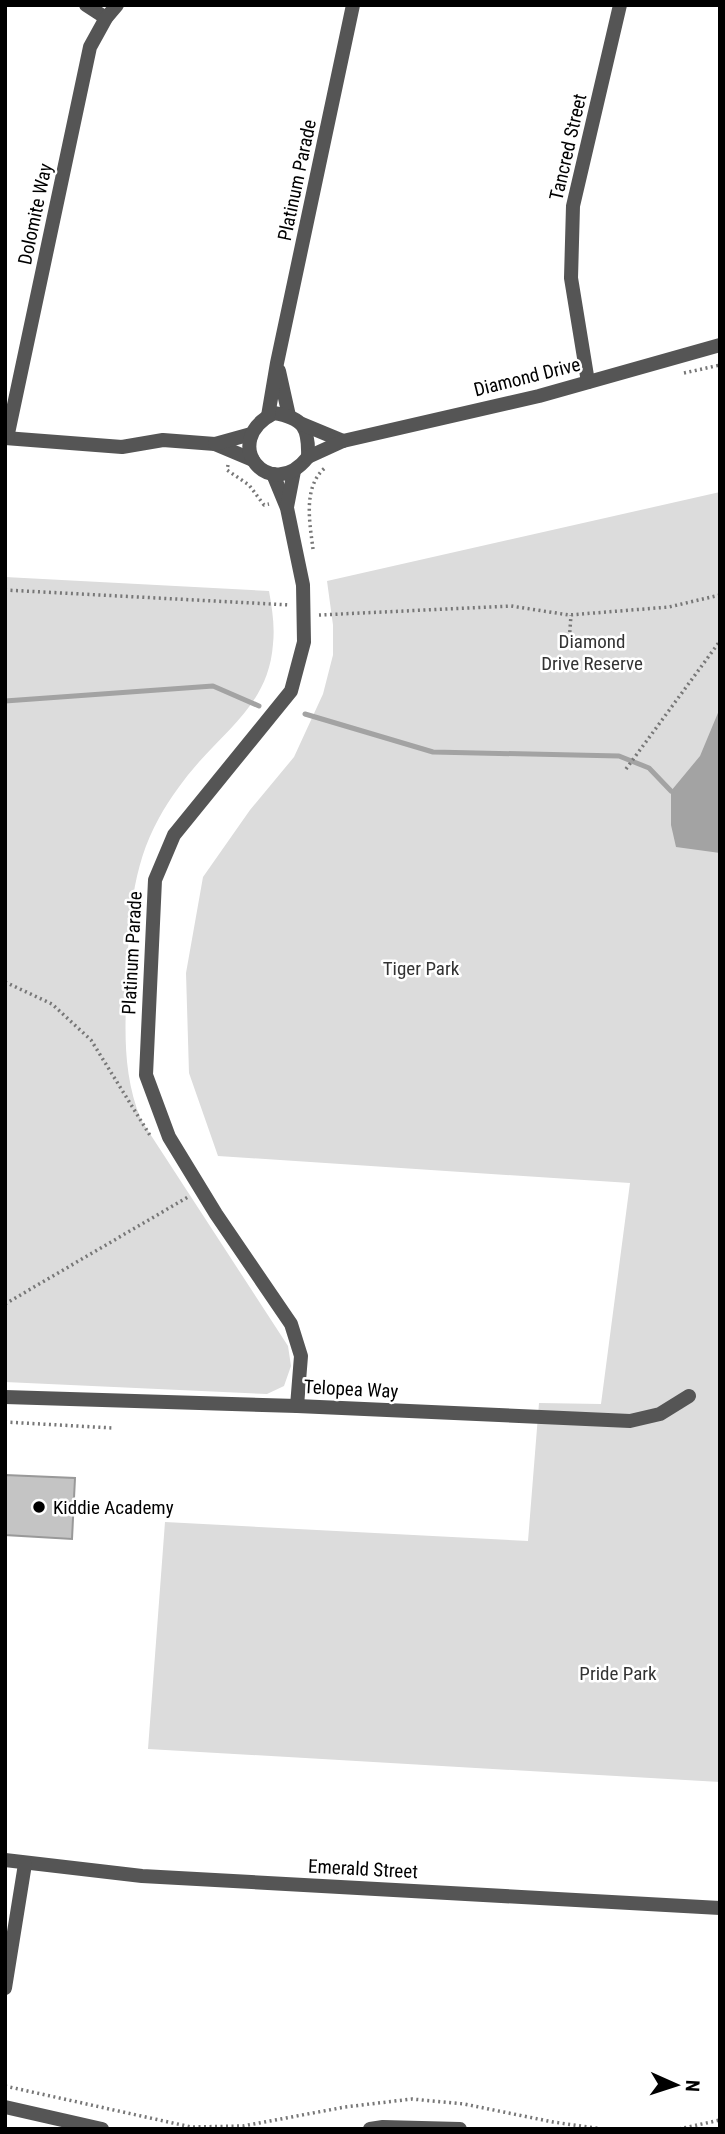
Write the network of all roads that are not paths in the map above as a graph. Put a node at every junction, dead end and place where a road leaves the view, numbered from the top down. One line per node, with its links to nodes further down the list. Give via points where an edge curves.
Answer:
1 (86, 5): 5 (street)
2 (117, 5): 5 (street, Dolomite Way)
3 (353, 5): 7 (street, Platinum Parade)
4 (620, 5): 8 (street, Tancred Street, via 573,206 571,278)
5 (106, 18): 13 (street, Dolomite Way, via 90,47)
6 (720, 345): 8 (street, Diamond Drive)
7 (277, 363): 9 (street, Platinum Parade); 10 (street, Platinum Parade)
8 (588, 382): 14 (street, Diamond Drive)
9 (268, 416): 10 (street); 12 (street)
10 (289, 416): 11 (street)
11 (302, 424): 14 (street); 16 (street, via 309,437)
12 (251, 434): 15 (street); 17 (street)
13 (6, 438): 15 (street, via 121,447 163,440)
14 (343, 441): 16 (street, Diamond Drive)
15 (215, 444): 17 (street)
16 (308, 457): 18 (street)
17 (253, 460): 19 (street)
18 (294, 471): 19 (street); 20 (street, Platinum Parade)
19 (273, 474): 20 (street, Platinum Parade)
20 (287, 509): 23 (street, Platinum Parade, via 303,585 303,642 291,691 174,835 155,880 146,1075 169,1137 291,1324 301,1356)
21 (5, 1396): 23 (street, Telopea Way)
22 (689, 1396): 23 (street, Telopea Way, via 660,1414 630,1421)
23 (297, 1406)
24 (5, 1860): 25 (street, Emerald Street)
25 (25, 1864): 26 (street, Emerald Street, via 142,1877); 27 (street)
26 (720, 1908)
27 (5, 1988)
28 (5, 2108): 29 (street)
29 (102, 2129)
30 (370, 2129): 31 (street)
31 (458, 2129)

